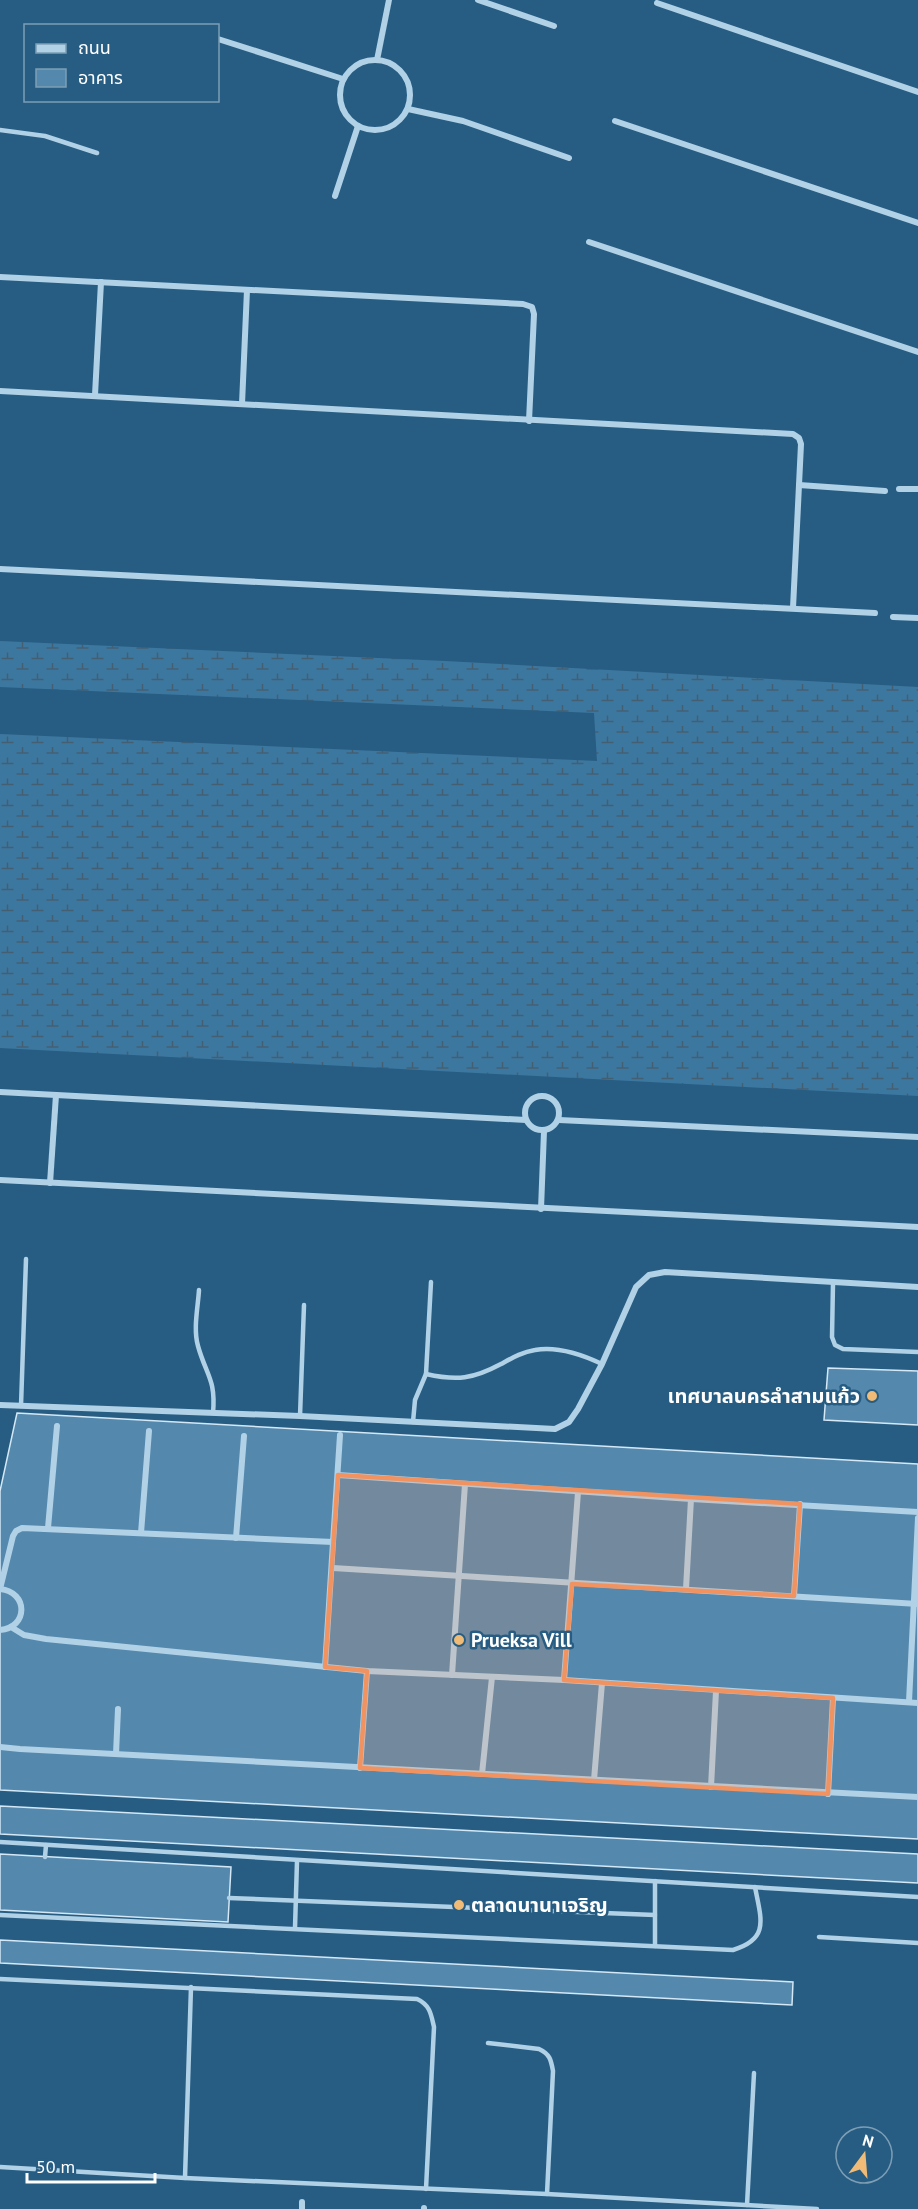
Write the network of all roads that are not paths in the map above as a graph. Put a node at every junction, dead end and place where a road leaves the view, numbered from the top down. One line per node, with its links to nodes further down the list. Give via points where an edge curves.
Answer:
1 (389, 0): 6 (street)
2 (478, 0): 4 (street)
3 (657, 3): 8 (street)
4 (554, 26)
5 (219, 39): 7 (street)
6 (377, 60): 7 (street, via 351,68); 9 (street, via 390,63 408,82)
7 (343, 79): 11 (street, via 340,106)
8 (918, 92)
9 (408, 109): 11 (street, via 401,119 381,130); 14 (street, via 463,121)
10 (615, 121): 16 (street)
11 (358, 126): 15 (street)
12 (0, 130): 13 (lane, via 45,136)
13 (97, 153)
14 (569, 158)
15 (335, 196)
16 (918, 223)
17 (590, 242): 21 (street)
18 (0, 277): 19 (street)
19 (102, 282): 20 (street); 23 (street)
20 (247, 290): 24 (street); 25 (street, via 532,307)
21 (918, 352)
22 (0, 391): 23 (street)
23 (96, 395): 24 (street)
24 (242, 404): 25 (street)
25 (529, 421): 26 (street, via 793,434 801,444)
26 (799, 485): 29 (street); 31 (street)
27 (899, 489): 28 (street)
28 (918, 489)
29 (885, 490)
30 (0, 569): 31 (street)
31 (793, 608): 32 (street)
32 (875, 613)
33 (893, 617): 34 (street)
34 (918, 618)
35 (0, 1092): 36 (street)
36 (56, 1095): 37 (street); 42 (street)
37 (526, 1120): 38 (street, via 528,1104 543,1096 555,1101); 39 (street)
38 (559, 1120): 39 (street); 40 (street)
39 (544, 1131): 43 (street)
40 (918, 1137)
41 (0, 1180): 42 (street)
42 (50, 1183): 43 (street)
43 (541, 1209): 44 (street)
44 (918, 1227)
45 (26, 1259): 55 (lane)
46 (431, 1282): 53 (lane)
47 (833, 1283): 48 (street); 51 (lane, via 835,1345 843,1349); 52 (street, via 664,1272 649,1275 636,1287)
48 (918, 1287)
49 (199, 1290): 56 (lane, via 197,1344 213,1384)
50 (304, 1305): 57 (lane)
51 (918, 1352)
52 (602, 1364): 53 (lane, via 583,1355 537,1349 463,1379); 58 (street, via 578,1409 568,1422 555,1429)
53 (426, 1374): 58 (lane, via 415,1400)
54 (0, 1405): 55 (street)
55 (21, 1406): 56 (street)
56 (213, 1413): 57 (street)
57 (300, 1416): 58 (street)
58 (413, 1422)
59 (57, 1426): 70 (street)
60 (149, 1431): 71 (street)
61 (340, 1435): 63 (street)
62 (244, 1436): 72 (street)
63 (338, 1475): 64 (street); 73 (street)
64 (465, 1484): 65 (street); 75 (street)
65 (578, 1492): 66 (street); 76 (street)
66 (691, 1499): 67 (street); 78 (street)
67 (800, 1504): 68 (street); 79 (street)
68 (918, 1512)
69 (918, 1518): 80 (street)
70 (48, 1528): 71 (street); 77 (street, via 22,1528 12,1536)
71 (141, 1533): 72 (street)
72 (236, 1538): 73 (street)
73 (333, 1542): 74 (street)
74 (333, 1568): 75 (street); 83 (street)
75 (459, 1577): 76 (street); 85 (street)
76 (572, 1584): 78 (street); 87 (street)
77 (0, 1589): 81 (street, via 13,1593 21,1604 20,1617)
78 (686, 1589): 79 (street)
79 (794, 1596): 80 (street)
80 (915, 1604): 91 (street)
81 (11, 1627): 82 (street); 83 (street, via 24,1635 46,1639)
82 (0, 1629)
83 (325, 1667): 84 (street)
84 (367, 1671): 85 (street); 96 (street)
85 (452, 1674): 86 (street)
86 (492, 1677): 87 (street); 97 (street)
87 (564, 1680): 88 (street)
88 (602, 1683): 89 (street); 98 (street)
89 (716, 1691): 90 (street); 99 (street)
90 (833, 1698): 91 (street); 100 (street)
91 (909, 1702): 92 (street)
92 (918, 1703)
93 (118, 1708): 95 (street)
94 (0, 1747): 95 (street)
95 (116, 1755): 96 (street)
96 (360, 1768): 97 (street)
97 (482, 1774): 98 (street)
98 (594, 1780): 99 (street)
99 (711, 1787): 100 (street)
100 (828, 1794): 101 (street)
101 (918, 1797)
102 (0, 1842): 103 (lane)
103 (46, 1845): 104 (lane); 105 (lane)
104 (45, 1857)
105 (297, 1861): 106 (lane); 110 (lane)
106 (655, 1881): 107 (lane); 112 (lane)
107 (755, 1887): 108 (lane); 116 (lane, via 760,1929 748,1946 733,1950)
108 (918, 1897)
109 (229, 1898): 110 (lane)
110 (296, 1901): 112 (lane); 113 (lane)
111 (0, 1915): 113 (lane)
112 (655, 1915): 116 (lane)
113 (295, 1928): 116 (lane)
114 (819, 1937): 115 (lane)
115 (918, 1942)
116 (655, 1946)
117 (0, 1978): 118 (lane)
118 (191, 1987): 122 (lane); 123 (lane, via 417,1998 425,2003 434,2027)
119 (488, 2043): 124 (lane, via 539,2049 550,2058 553,2071)
120 (754, 2073): 125 (lane)
121 (0, 2168): 122 (lane)
122 (185, 2178): 123 (lane)
123 (426, 2189): 124 (lane)
124 (547, 2194): 125 (lane)
125 (747, 2205): 126 (lane)
126 (818, 2209)

